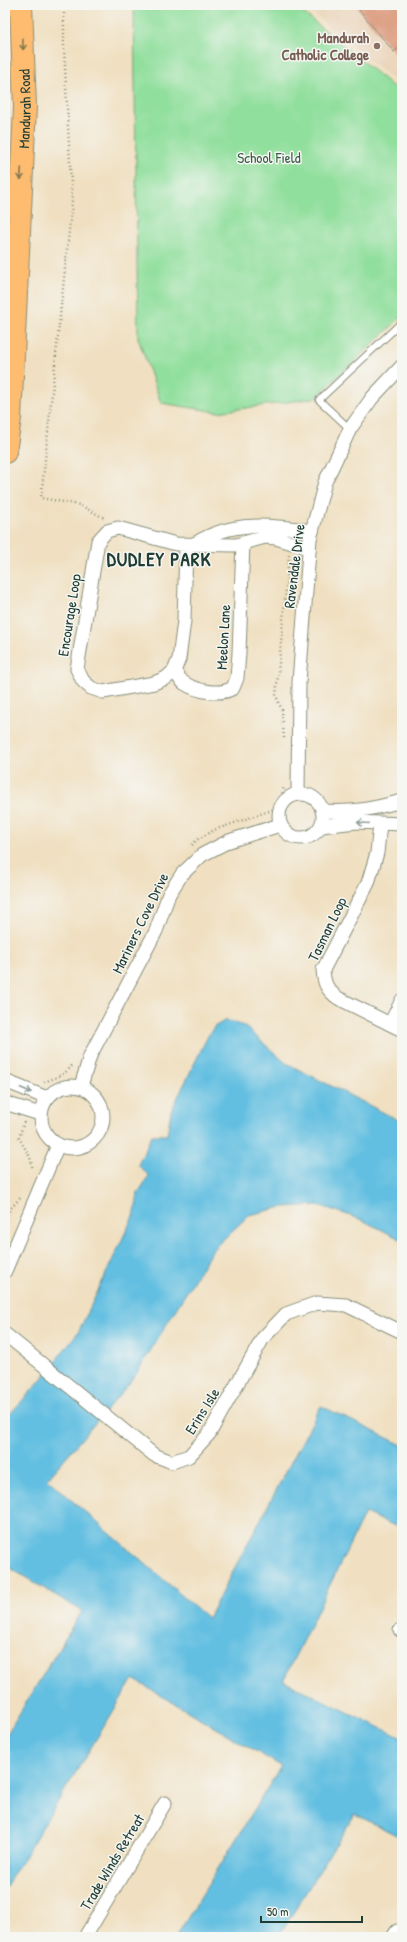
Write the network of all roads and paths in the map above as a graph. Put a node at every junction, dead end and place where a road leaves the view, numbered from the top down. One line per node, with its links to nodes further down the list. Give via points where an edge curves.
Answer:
1 (21, 5): 6 (highway, Mandurah Road, one-way to 6, via 25,107 10,418)
2 (64, 5): 7 (path, via 72,202 41,498 80,505)
3 (402, 322): 5 (lane, via 319,400)
4 (402, 366): 5 (street, Ravendale Drive, via 372,398)
5 (350, 429): 8 (street, Ravendale Drive, via 325,482)
6 (5, 452)
7 (107, 519)
8 (312, 531): 10 (street, via 239,526 210,534); 12 (street, Ravendale Drive)
9 (290, 542): 11 (street, Encourage Loop, via 265,537); 12 (street, Encourage Loop); 14 (path, via 276,696 282,710)
10 (191, 543): 11 (street, Encourage Loop); 13 (street, via 179,659); 13 (street, Encourage Loop, via 176,544 118,528 107,531 98,541 77,669 83,681 91,688 103,692 154,684)
11 (243, 543): 13 (street, Meelon Lane, via 239,653 237,678 233,688 213,692 192,688 182,682)
12 (309, 548): 16 (street, Ravendale Drive, via 299,682)
13 (174, 671)
14 (284, 740)
15 (284, 782): 23 (path, via 280,800 272,810 214,830)
16 (298, 794): 18 (street, via 310,796 317,801); 21 (street, via 281,806)
17 (402, 801): 18 (street, via 348,813)
18 (322, 811): 22 (street)
19 (380, 824): 20 (street); 22 (street, one-way to 22, via 356,822); 25 (street, Tasman Loop, via 377,853 368,883 323,970 324,983 329,991)
20 (402, 824)
21 (280, 825): 22 (street, via 288,834 298,838 310,836); 30 (street, Mariners Cove Drive, via 229,841 202,855 182,874 169,894 156,931 90,1056)
22 (321, 826)
23 (192, 845)
24 (402, 1000): 25 (street)
25 (390, 1024): 26 (street, Tasman Loop)
26 (402, 1030)
27 (74, 1063): 29 (path, via 69,1070)
28 (5, 1081): 31 (street, one-way to 31)
29 (44, 1082)
30 (81, 1086): 31 (street, via 68,1086 56,1090); 34 (street, via 92,1092 101,1102 104,1115 102,1128 95,1139 84,1147 71,1149)
31 (47, 1098): 33 (street)
32 (5, 1103): 33 (street)
33 (40, 1114): 34 (street, via 41,1124 47,1136)
34 (58, 1145): 39 (street)
35 (30, 1157): 36 (path)
36 (34, 1175)
37 (25, 1192): 38 (path)
38 (5, 1218)
39 (5, 1271)
40 (402, 1332): 41 (street, Erins Isle, via 346,1305 317,1303 286,1314 263,1338 209,1434 189,1456 172,1462 154,1455)
41 (5, 1334)
42 (165, 1803): 43 (street, Trade Winds Retreat)
43 (85, 1937)

